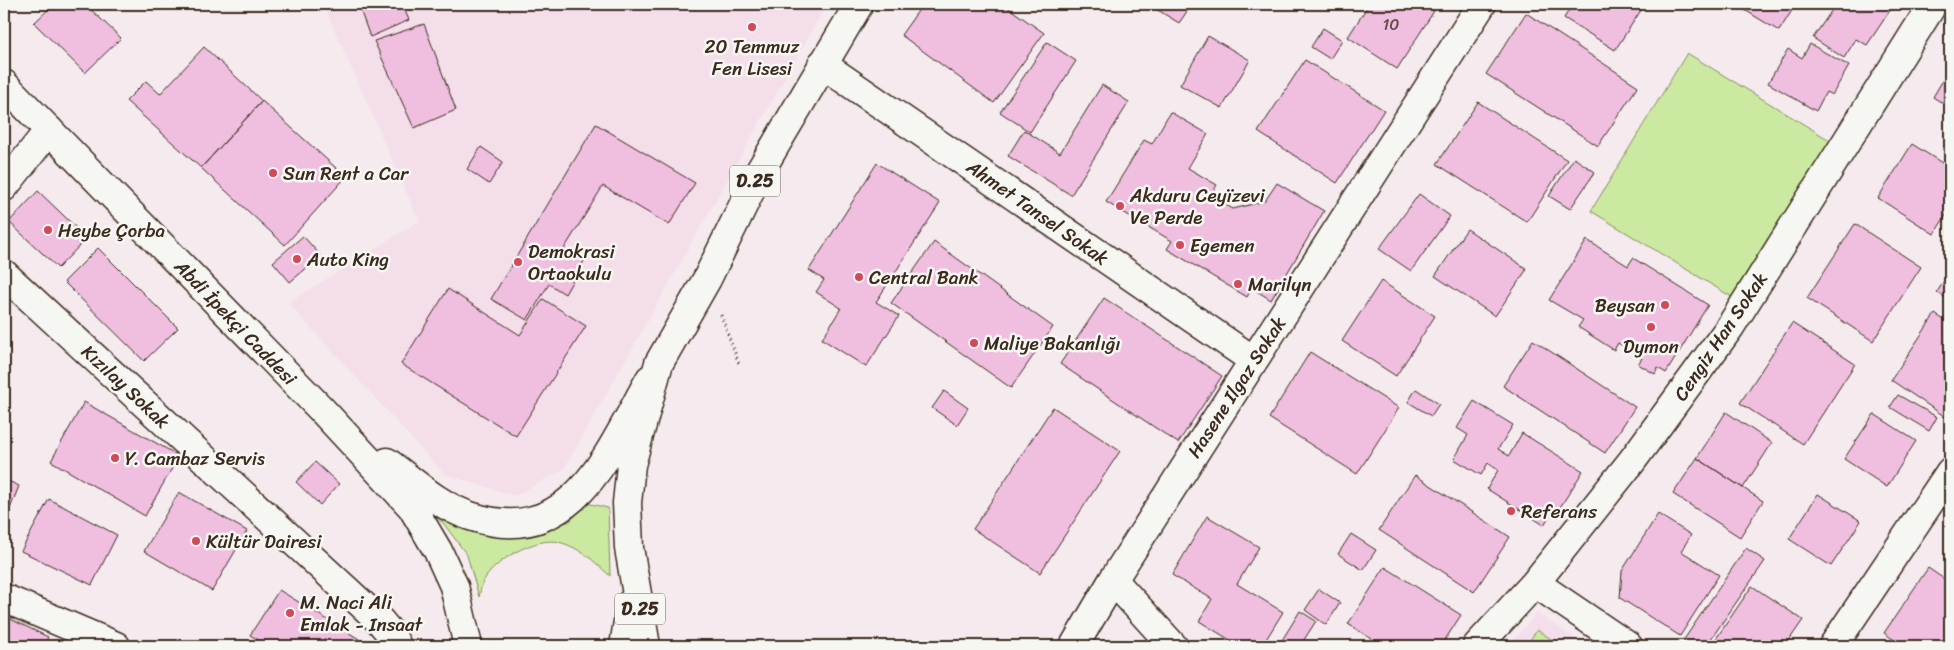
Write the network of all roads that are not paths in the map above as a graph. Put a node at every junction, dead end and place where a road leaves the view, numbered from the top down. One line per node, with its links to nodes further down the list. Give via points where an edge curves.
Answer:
1 (859, 4): 4 (street, D.25)
2 (1482, 4): 9 (street, Hasene Ilgaz Sokak)
3 (1933, 4): 15 (street, Cengiz Han Sokak, via 1730,327 1632,461)
4 (822, 64): 9 (street, Ahmet Tansel Sokak); 10 (street, D.25, via 760,171 707,279)
5 (4, 84): 6 (street, Abdi İpekçi Caddesi)
6 (49, 130): 7 (street); 11 (street, Abdi İpekçi Caddesi)
7 (4, 187)
8 (4, 274): 19 (street, Kızılay Sokak, via 380,621)
9 (1253, 360): 14 (street, Hasene Ilgaz Sokak)
10 (659, 362): 11 (street, Abdi İpekçi Caddesi, via 599,468 582,489 559,510 525,523 470,516 450,506 385,461); 13 (street, D.25, via 631,465 627,503 629,548)
11 (322, 410): 17 (street, Abdi İpekçi Caddesi, via 412,507 454,586)
12 (1950, 472): 27 (street)
13 (634, 571): 21 (street, D.25); 22 (street, D.25)
14 (1113, 580): 23 (street, Hasene Ilgaz Sokak); 24 (street)
15 (1535, 582): 25 (street, Cengiz Han Sokak); 26 (street)
16 (4, 598): 18 (street)
17 (462, 633): 20 (street, Abdi İpekçi Caddesi)
18 (116, 646)
19 (397, 646)
20 (468, 646)
21 (624, 646)
22 (646, 646)
23 (1074, 646)
24 (1174, 646)
25 (1477, 646)
26 (1628, 646)
27 (1833, 646)

